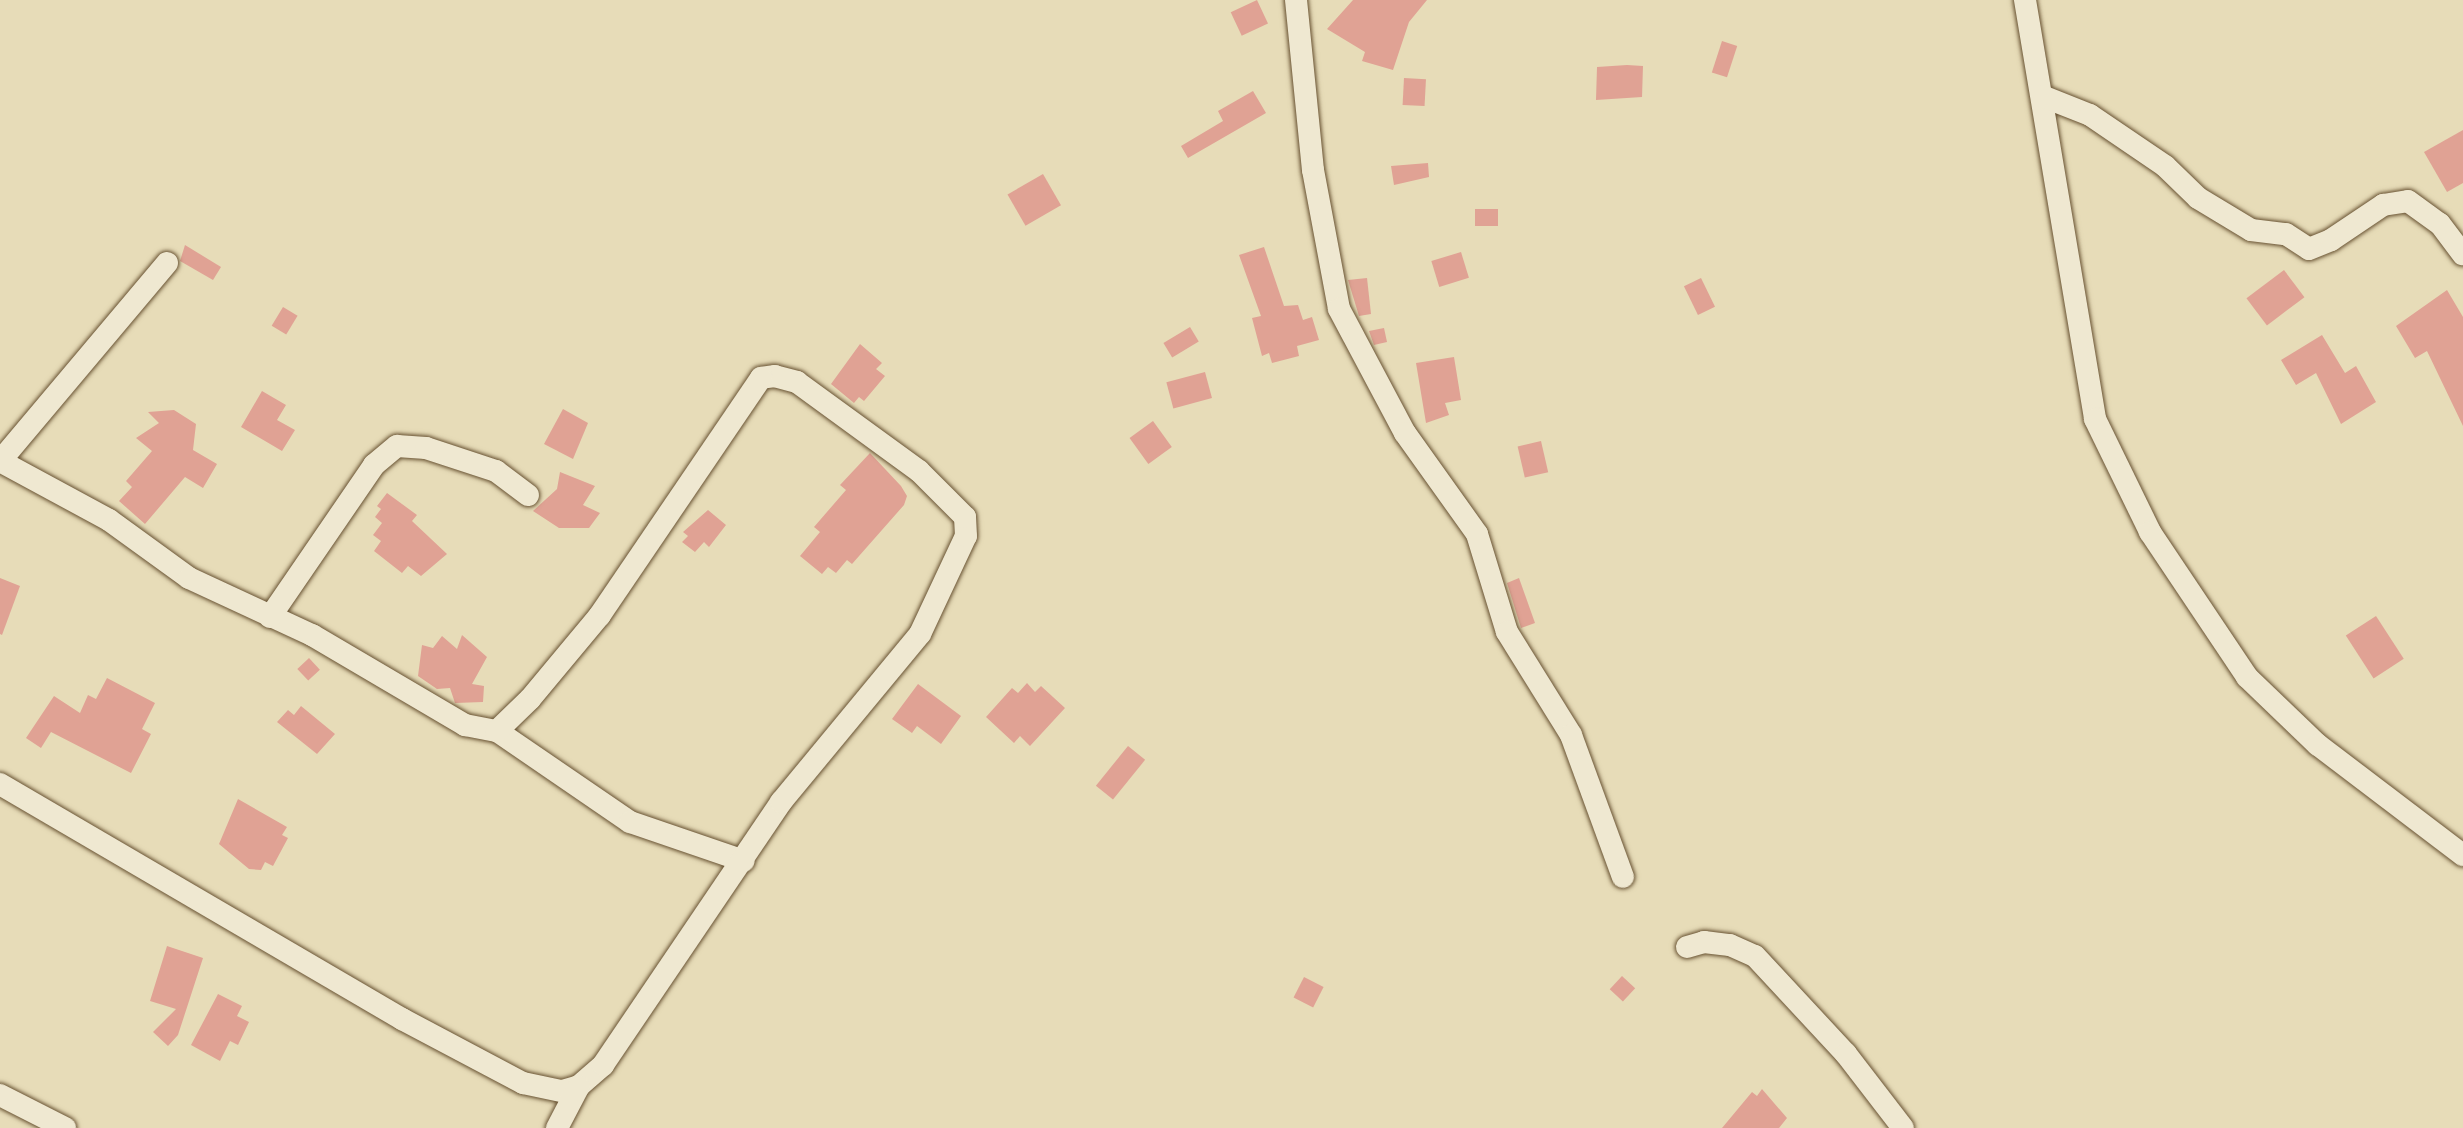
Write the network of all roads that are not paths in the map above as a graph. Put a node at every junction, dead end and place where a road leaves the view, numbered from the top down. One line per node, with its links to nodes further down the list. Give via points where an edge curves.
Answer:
1 (1296, 0): 13 (street, via 1313,170 1339,309 1405,433 1477,534 1507,632 1571,735)
2 (2025, 0): 3 (street)
3 (2042, 96): 4 (street, via 2090,115 2165,166 2198,198 2251,230 2286,234 2309,249 2383,205 2408,201 2440,224); 11 (street, via 2095,419 2150,532 2247,677 2318,745)
4 (2463, 254)
5 (167, 263): 7 (street, via 0,461 109,520 189,578)
6 (528, 495): 7 (street, via 496,471 426,448 397,446 374,465)
7 (270, 617): 8 (street, via 312,635 465,725)
8 (497, 731): 10 (street, via 630,822); 12 (street, via 600,615 752,385 775,376 797,382 955,503 965,517 966,536 920,634 781,802)
9 (0, 784): 16 (street, via 402,1019 523,1083 562,1091)
10 (715, 854): 12 (street); 14 (street)
11 (2463, 855)
12 (744, 861): 14 (street)
13 (1623, 877)
14 (725, 885): 16 (street, via 603,1065)
15 (1687, 947): 20 (street, via 1704,942 1730,945 1755,956 1846,1054)
16 (579, 1086): 19 (street)
17 (0, 1095): 18 (street)
18 (65, 1128)
19 (557, 1128)
20 (1903, 1128)

